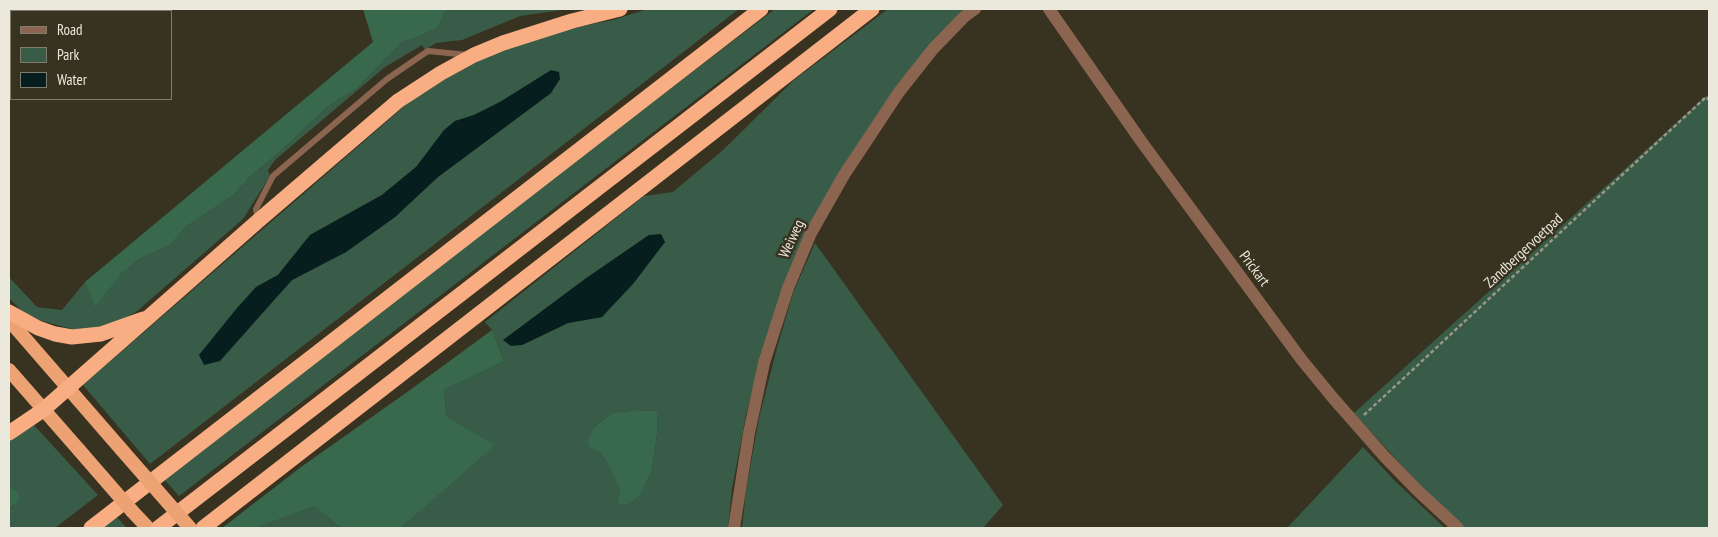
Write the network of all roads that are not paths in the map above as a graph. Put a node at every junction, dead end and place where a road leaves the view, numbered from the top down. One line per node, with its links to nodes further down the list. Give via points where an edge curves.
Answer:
1 (620, 9): 7 (highway, via 524,36)
2 (761, 9): 16 (highway)
3 (830, 9): 18 (highway)
4 (872, 9): 20 (highway)
5 (975, 9): 21 (street, Weiweg, via 933,49 900,92 844,175 811,233 788,288 764,363)
6 (1049, 9): 22 (street, Prickart, via 1301,359 1354,424)
7 (474, 56): 8 (highway, via 398,101); 8 (lane, via 428,52 387,79 273,176 256,209)
8 (258, 221): 10 (highway)
9 (9, 312): 10 (highway, via 38,328 72,337 101,334)
10 (149, 317): 13 (highway)
11 (9, 320): 13 (highway)
12 (9, 370): 14 (highway)
13 (68, 387): 14 (highway); 19 (highway, bridge)
14 (42, 410): 15 (highway); 17 (highway, bridge)
15 (9, 433)
16 (91, 528)
17 (148, 528)
18 (158, 528)
19 (190, 528)
20 (202, 528)
21 (734, 528)
22 (1458, 528)

